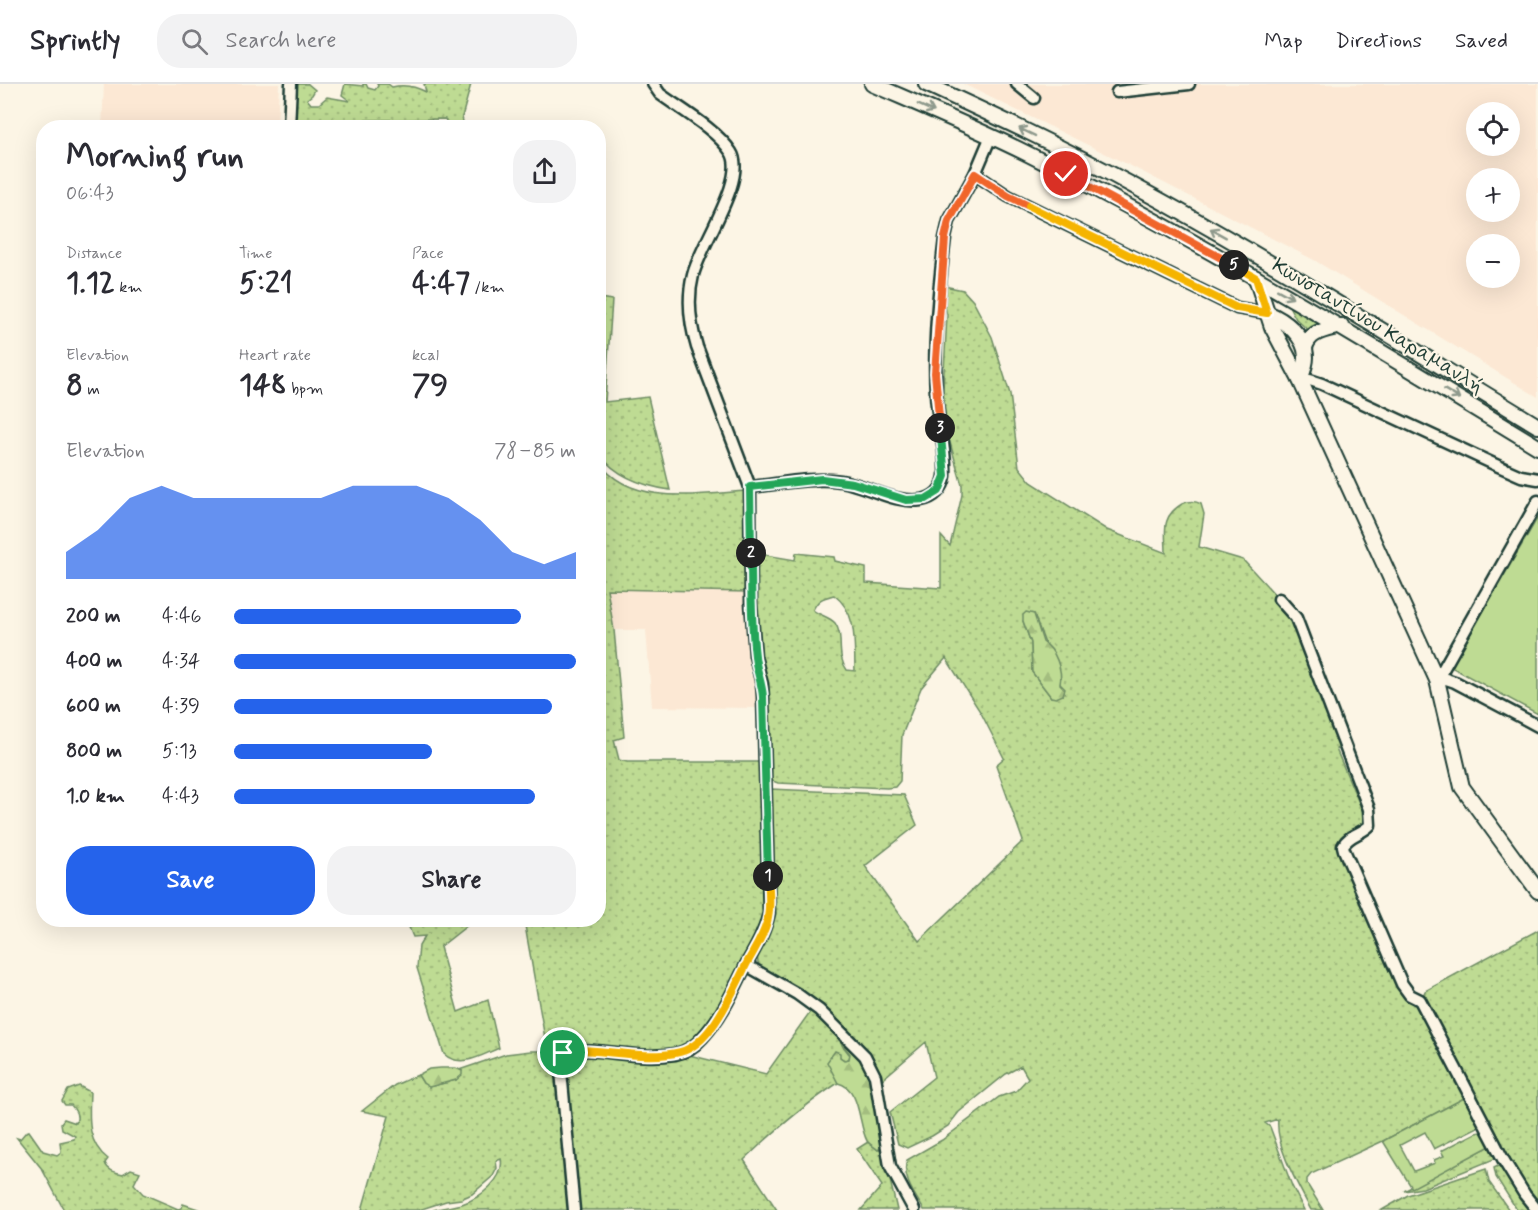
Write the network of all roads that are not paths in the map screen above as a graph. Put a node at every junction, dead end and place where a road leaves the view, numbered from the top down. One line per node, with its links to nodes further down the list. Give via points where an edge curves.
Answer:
1 (291, 84): 9 (street)
2 (653, 84): 20 (street, via 660,94 723,141 735,159 735,177 699,255 689,301 697,347)
3 (872, 84): 10 (main road, Κωνσταντίνου Καραμανλή, one-way to 10)
4 (926, 84): 17 (main road, Κωνσταντίνου Καραμανλή, one-way to 4, via 1286,273 1131,185)
5 (1017, 84): 8 (street)
6 (1189, 84): 7 (street)
7 (1117, 92)
8 (1034, 98)
9 (289, 120)
10 (991, 136): 11 (street); 12 (main road, Κωνσταντίνου Καραμανλή)
11 (975, 174): 13 (street, via 1008,196 1237,308); 20 (street, via 949,221 945,238 935,373 945,476 939,491 913,501 832,480)
12 (1256, 278): 13 (main road); 14 (main road, Κωνσταντίνου Καραμανλή, one-way to 14)
13 (1267, 313): 15 (main road, via 1287,325); 16 (main road)
14 (1341, 326): 15 (main road, via 1314,334); 18 (main road, Κωνσταντίνου Καραμανλή, one-way to 18)
15 (1305, 348): 16 (main road, via 1306,363)
16 (1300, 380): 19 (street, via 1322,384 1521,476); 23 (main road)
17 (1538, 426)
18 (1538, 447)
19 (1538, 479)
20 (750, 487): 26 (street, via 751,603 763,697 769,913)
21 (1538, 501): 23 (street)
22 (1279, 599): 29 (street, via 1296,618 1369,809 1370,825 1344,843 1348,859 1402,984 1420,1000 1504,1161)
23 (1437, 680): 24 (street, via 1455,682); 25 (main road, via 1462,787)
24 (1538, 726)
25 (1538, 891)
26 (746, 965): 27 (street, via 704,1037 684,1051 653,1055 587,1049 563,1053 561,1071); 28 (street, via 819,1010 865,1056 875,1076 890,1166)
27 (574, 1210)
28 (914, 1210)
29 (1537, 1210)

